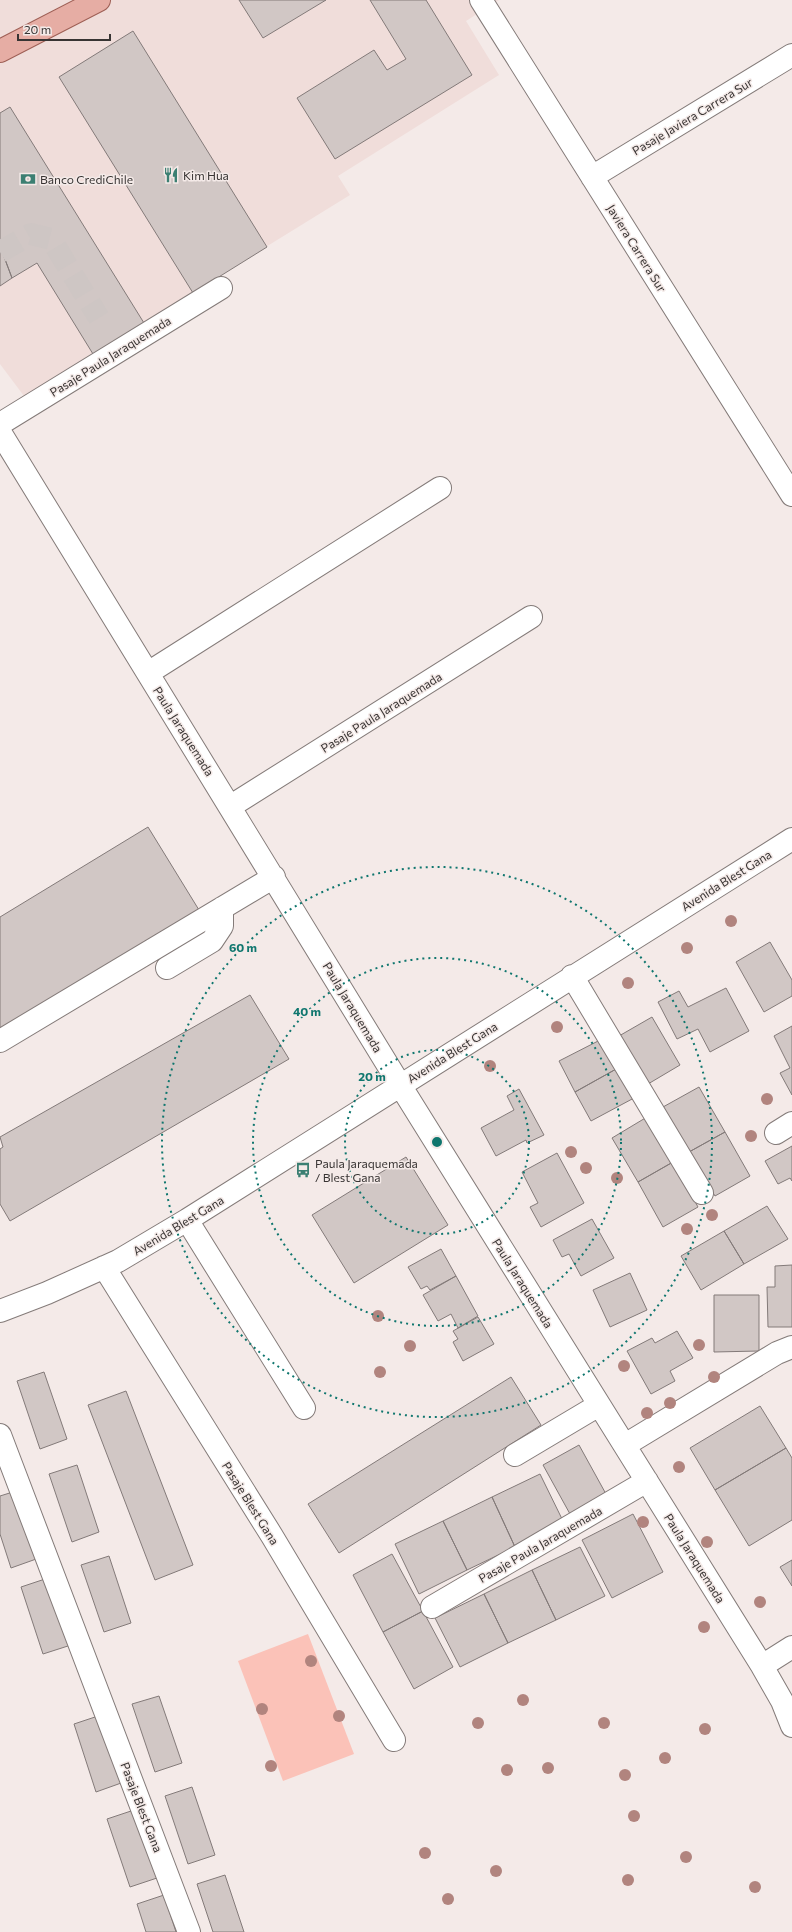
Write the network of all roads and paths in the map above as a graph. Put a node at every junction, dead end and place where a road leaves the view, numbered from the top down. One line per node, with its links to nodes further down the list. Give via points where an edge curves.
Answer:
1 (99, 0): 3 (main road)
2 (481, 0): 5 (street, Javiera Carrera Sur)
3 (0, 51)
4 (792, 55): 5 (street, Pasaje Javiera Carrera Sur)
5 (592, 177): 10 (street, Javiera Carrera Sur)
6 (221, 288): 7 (street, Pasaje Paula Jaraquemada)
7 (0, 424)
8 (0, 432): 12 (street, Paula Jaraquemada)
9 (440, 488): 12 (street)
10 (792, 495)
11 (531, 617): 13 (street, Pasaje Paula Jaraquemada)
12 (148, 673): 13 (street, Paula Jaraquemada)
13 (230, 806): 15 (street, Paula Jaraquemada)
14 (792, 839): 18 (street, Avenida Blest Gana)
15 (274, 877): 16 (street); 20 (street, Paula Jaraquemada)
16 (222, 908): 17 (street, via 222,926 212,941); 19 (street)
17 (167, 968)
18 (572, 976): 20 (street, Avenida Blest Gana); 21 (street)
19 (0, 1041)
20 (400, 1085): 22 (street, Avenida Blest Gana); 26 (street, Paula Jaraquemada)
21 (702, 1193)
22 (187, 1220): 23 (street, Avenida Blest Gana); 27 (street)
23 (104, 1267): 24 (street, Avenida Blest Gana); 36 (street, Pasaje Blest Gana, via 272,1536)
24 (0, 1311)
25 (792, 1347): 29 (street, via 777,1353)
26 (599, 1405): 29 (street, Paula Jaraquemada); 30 (street)
27 (304, 1408)
28 (0, 1435): 37 (street, Pasaje Blest Gana)
29 (625, 1445): 31 (street, Paula Jaraquemada)
30 (515, 1455)
31 (647, 1481): 32 (street, Pasaje Paula Jaraquemada); 34 (street, Paula Jaraquemada)
32 (432, 1607)
33 (792, 1647): 34 (street)
34 (762, 1666): 35 (street, Paula Jaraquemada, via 782,1701)
35 (792, 1726)
36 (394, 1740)
37 (189, 1932)

